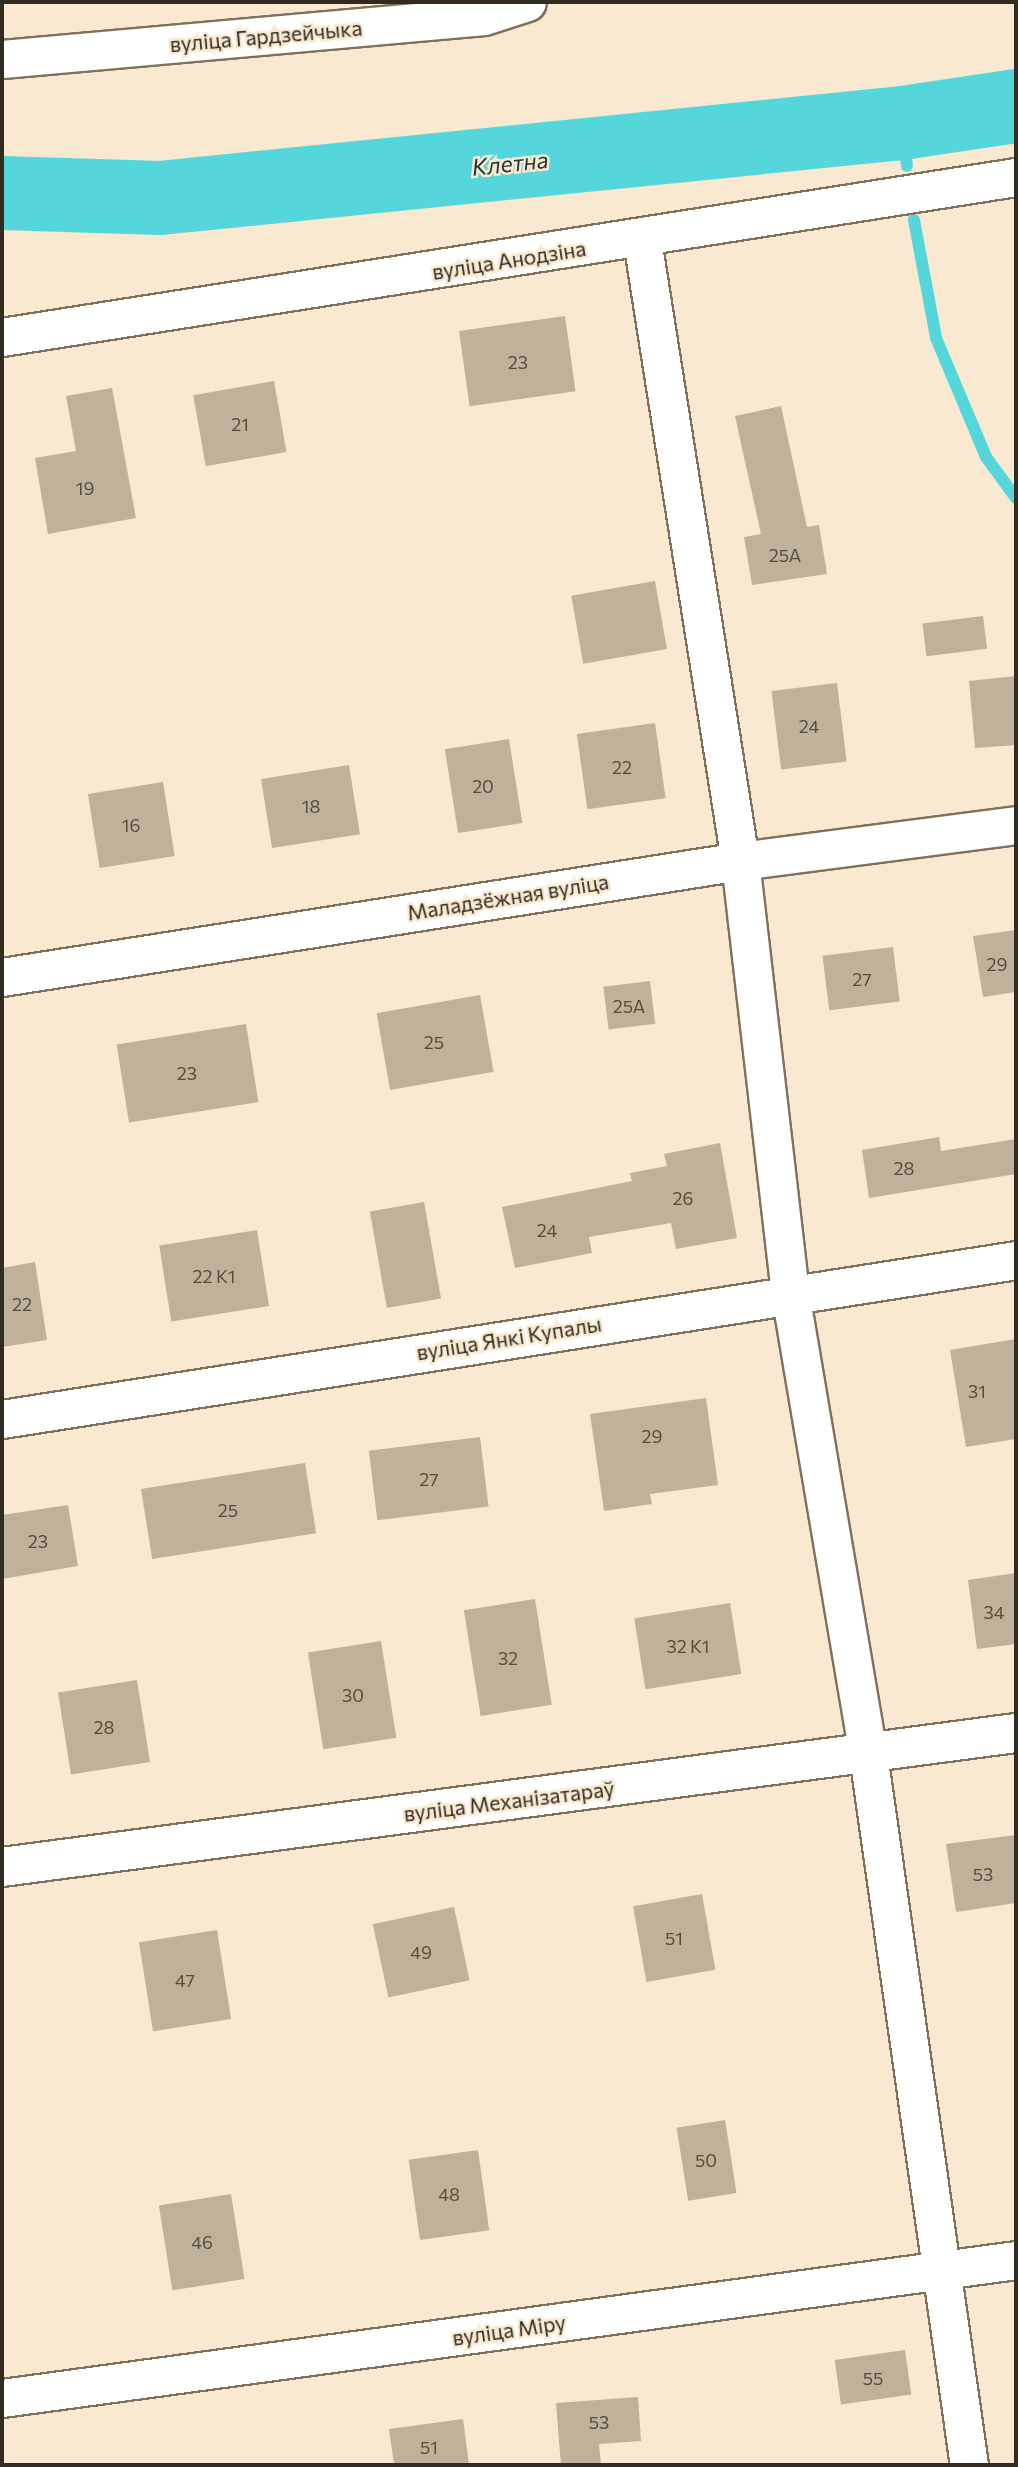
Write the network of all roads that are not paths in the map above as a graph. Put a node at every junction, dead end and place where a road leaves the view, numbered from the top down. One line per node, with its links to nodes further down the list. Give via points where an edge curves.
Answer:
1 (527, 2): 2 (street, вуліца Гардзейчыка, via 484,16)
2 (2, 59)
3 (1016, 177): 4 (street, вуліца Анодзіна)
4 (642, 240): 5 (street, вуліца Анодзіна); 7 (street)
5 (2, 337)
6 (1016, 825): 7 (street, Маладзёжная вуліца)
7 (740, 861): 8 (street, Маладзёжная вуліца); 10 (street)
8 (2, 977)
9 (1016, 1260): 10 (street, вуліца Янкі Купалы)
10 (790, 1293): 11 (street, вуліца Янкі Купалы); 13 (street)
11 (2, 1419)
12 (1016, 1733): 13 (street, вуліца Механізатараў)
13 (868, 1754): 14 (street, вуліца Механізатараў); 16 (street)
14 (2, 1867)
15 (1016, 2260): 16 (street, вуліца Міру)
16 (941, 2271): 17 (street, вуліца Міру); 18 (street)
17 (2, 2398)
18 (969, 2465)

